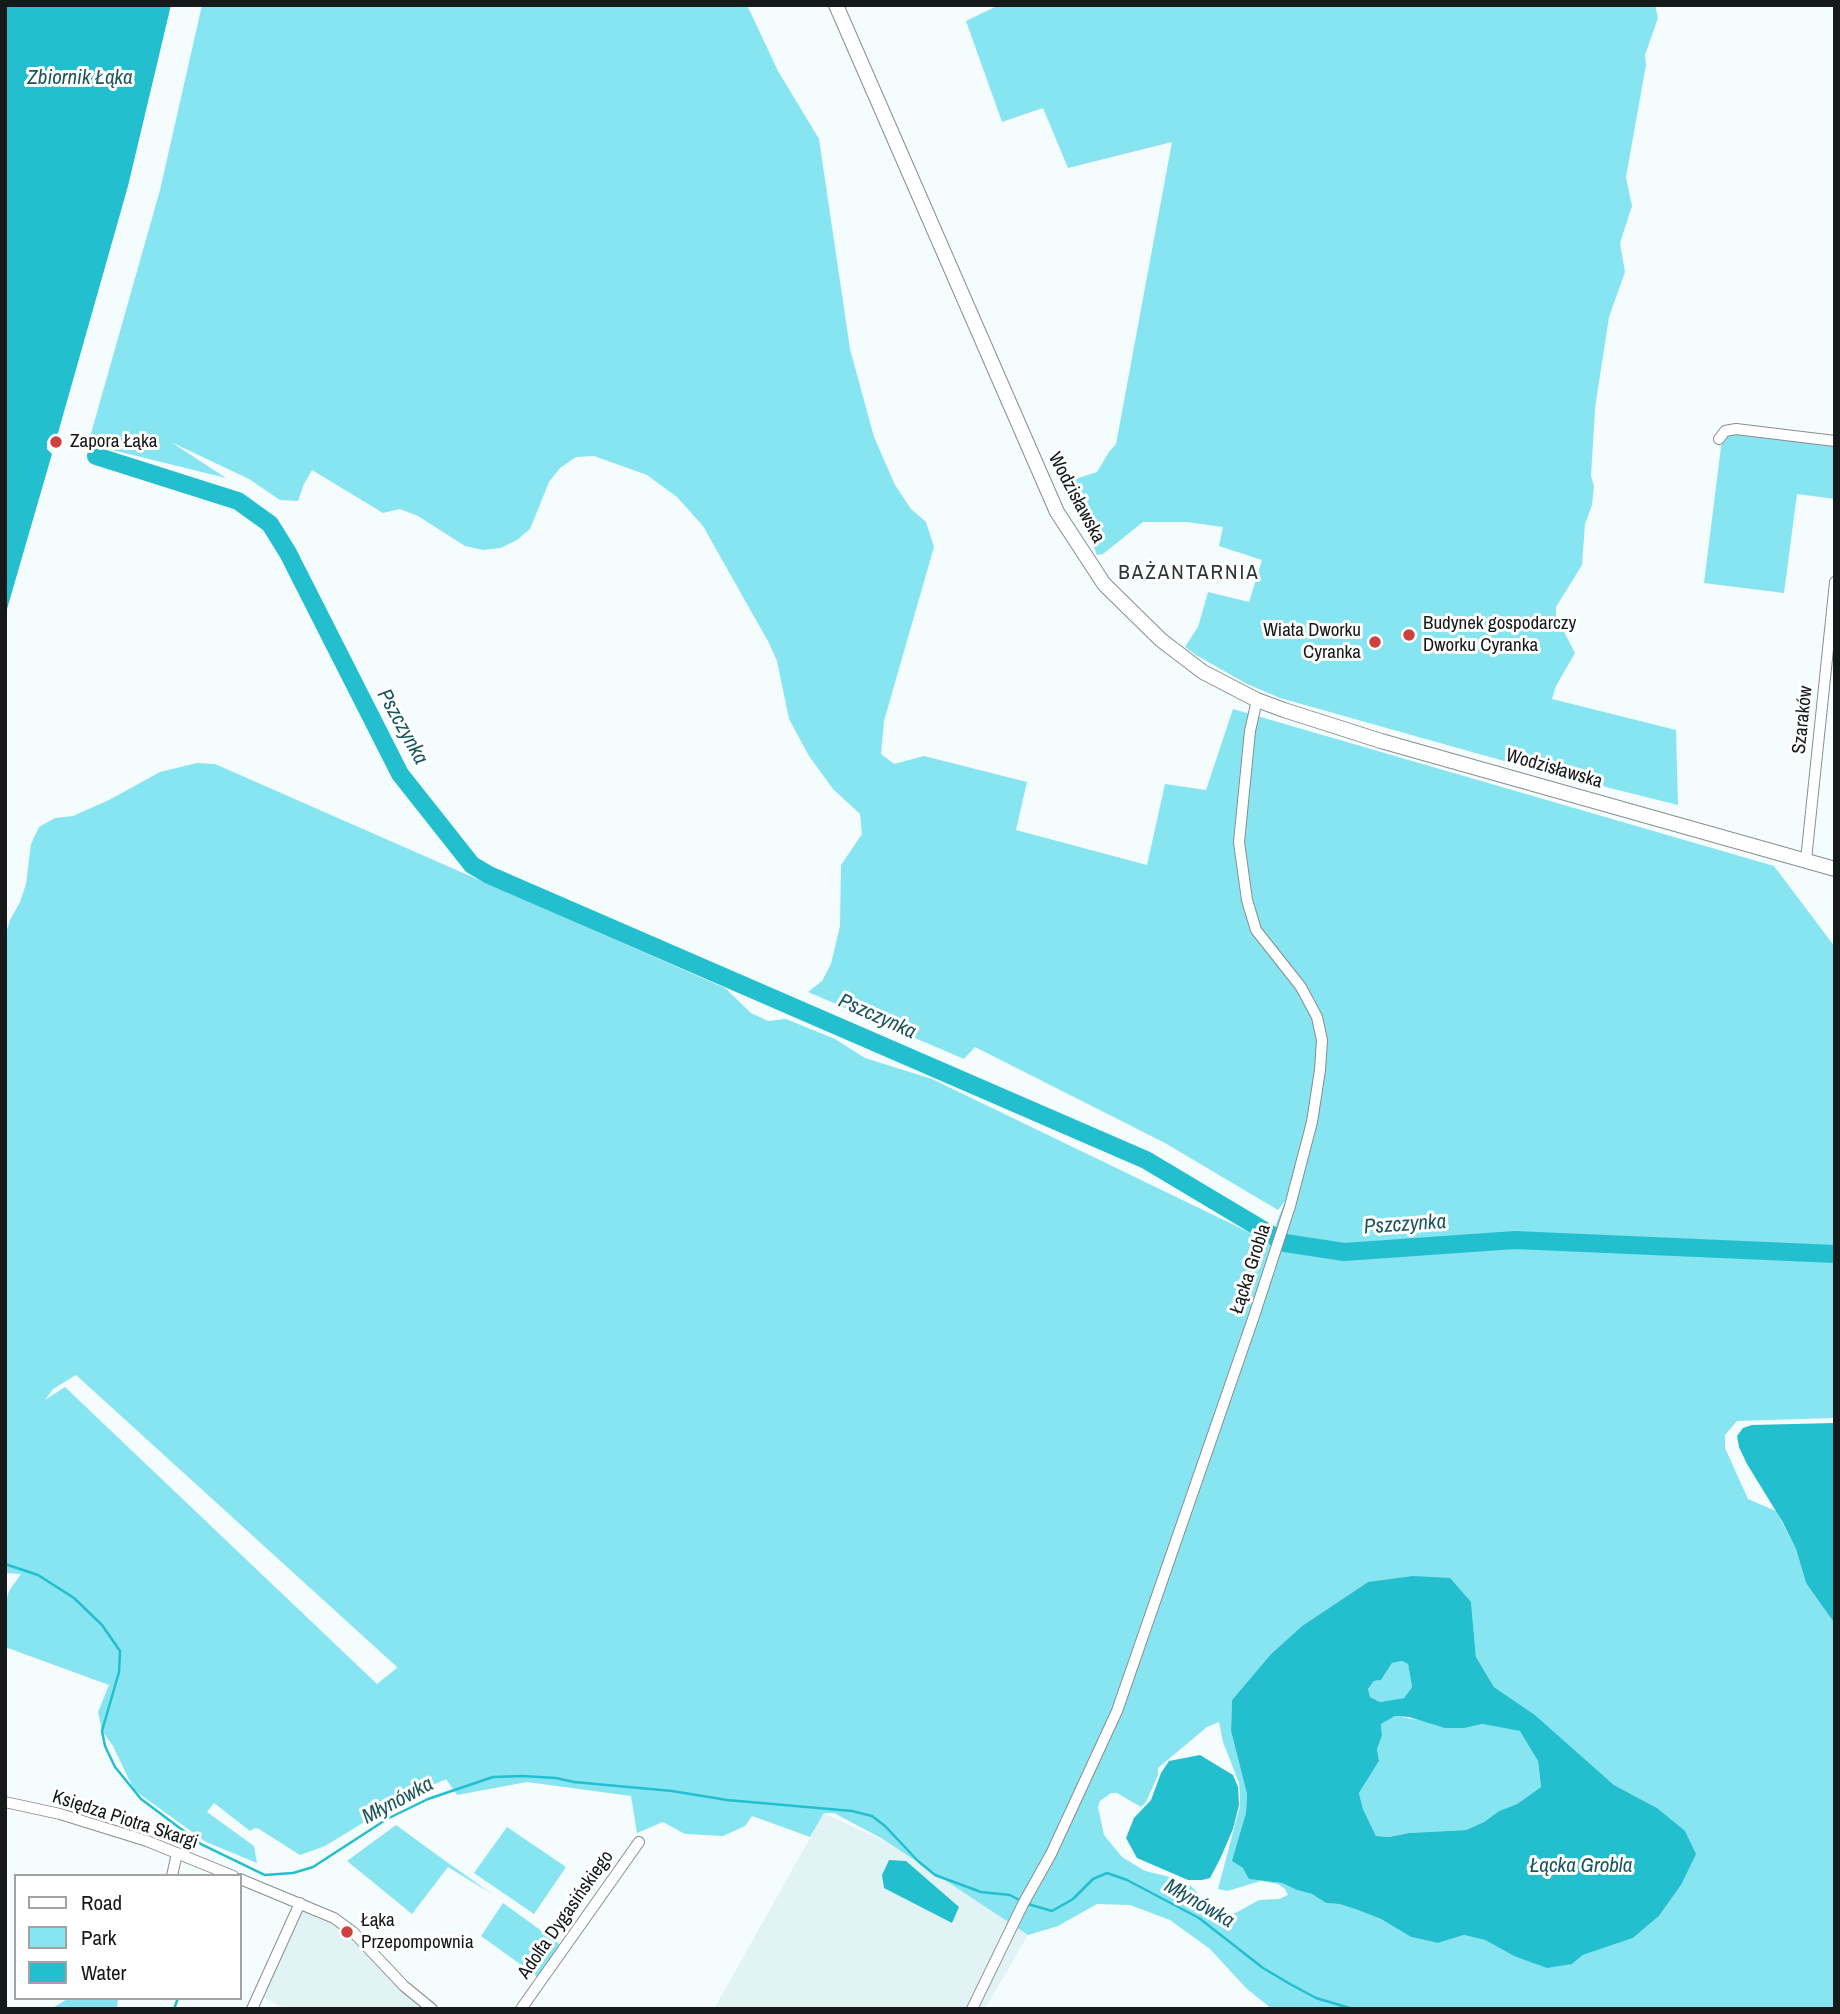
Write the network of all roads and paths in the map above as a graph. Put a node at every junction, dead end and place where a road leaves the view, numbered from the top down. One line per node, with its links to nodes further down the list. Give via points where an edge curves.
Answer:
1 (836, 5): 5 (main road, Wodzisławska, via 1037,469 1080,550 1104,584 1161,640 1203,672)
2 (1719, 439): 3 (street, via 1725,431 1735,429)
3 (1835, 441)
4 (1835, 582): 6 (street, Szaraków)
5 (1257, 700): 6 (main road, Wodzisławska, via 1381,741); 18 (street, Łącka Grobla, via 1239,842 1256,930 1301,987 1317,1017 1322,1040 1312,1122 1253,1319 1117,1712)
6 (1806, 860): 7 (main road, Wodzisławska)
7 (1835, 869)
8 (5, 1802): 10 (street, Księdza Piotra Skargi)
9 (639, 1842): 17 (street, Adolfa Dygasińskiego)
10 (177, 1853): 11 (street); 12 (street, Księdza Piotra Skargi)
11 (172, 1874)
12 (228, 1874)
13 (242, 1880): 14 (street)
14 (300, 1903): 15 (street); 16 (street, via 353,1932)
15 (252, 2009)
16 (432, 2009)
17 (521, 2009)
18 (972, 2009)

